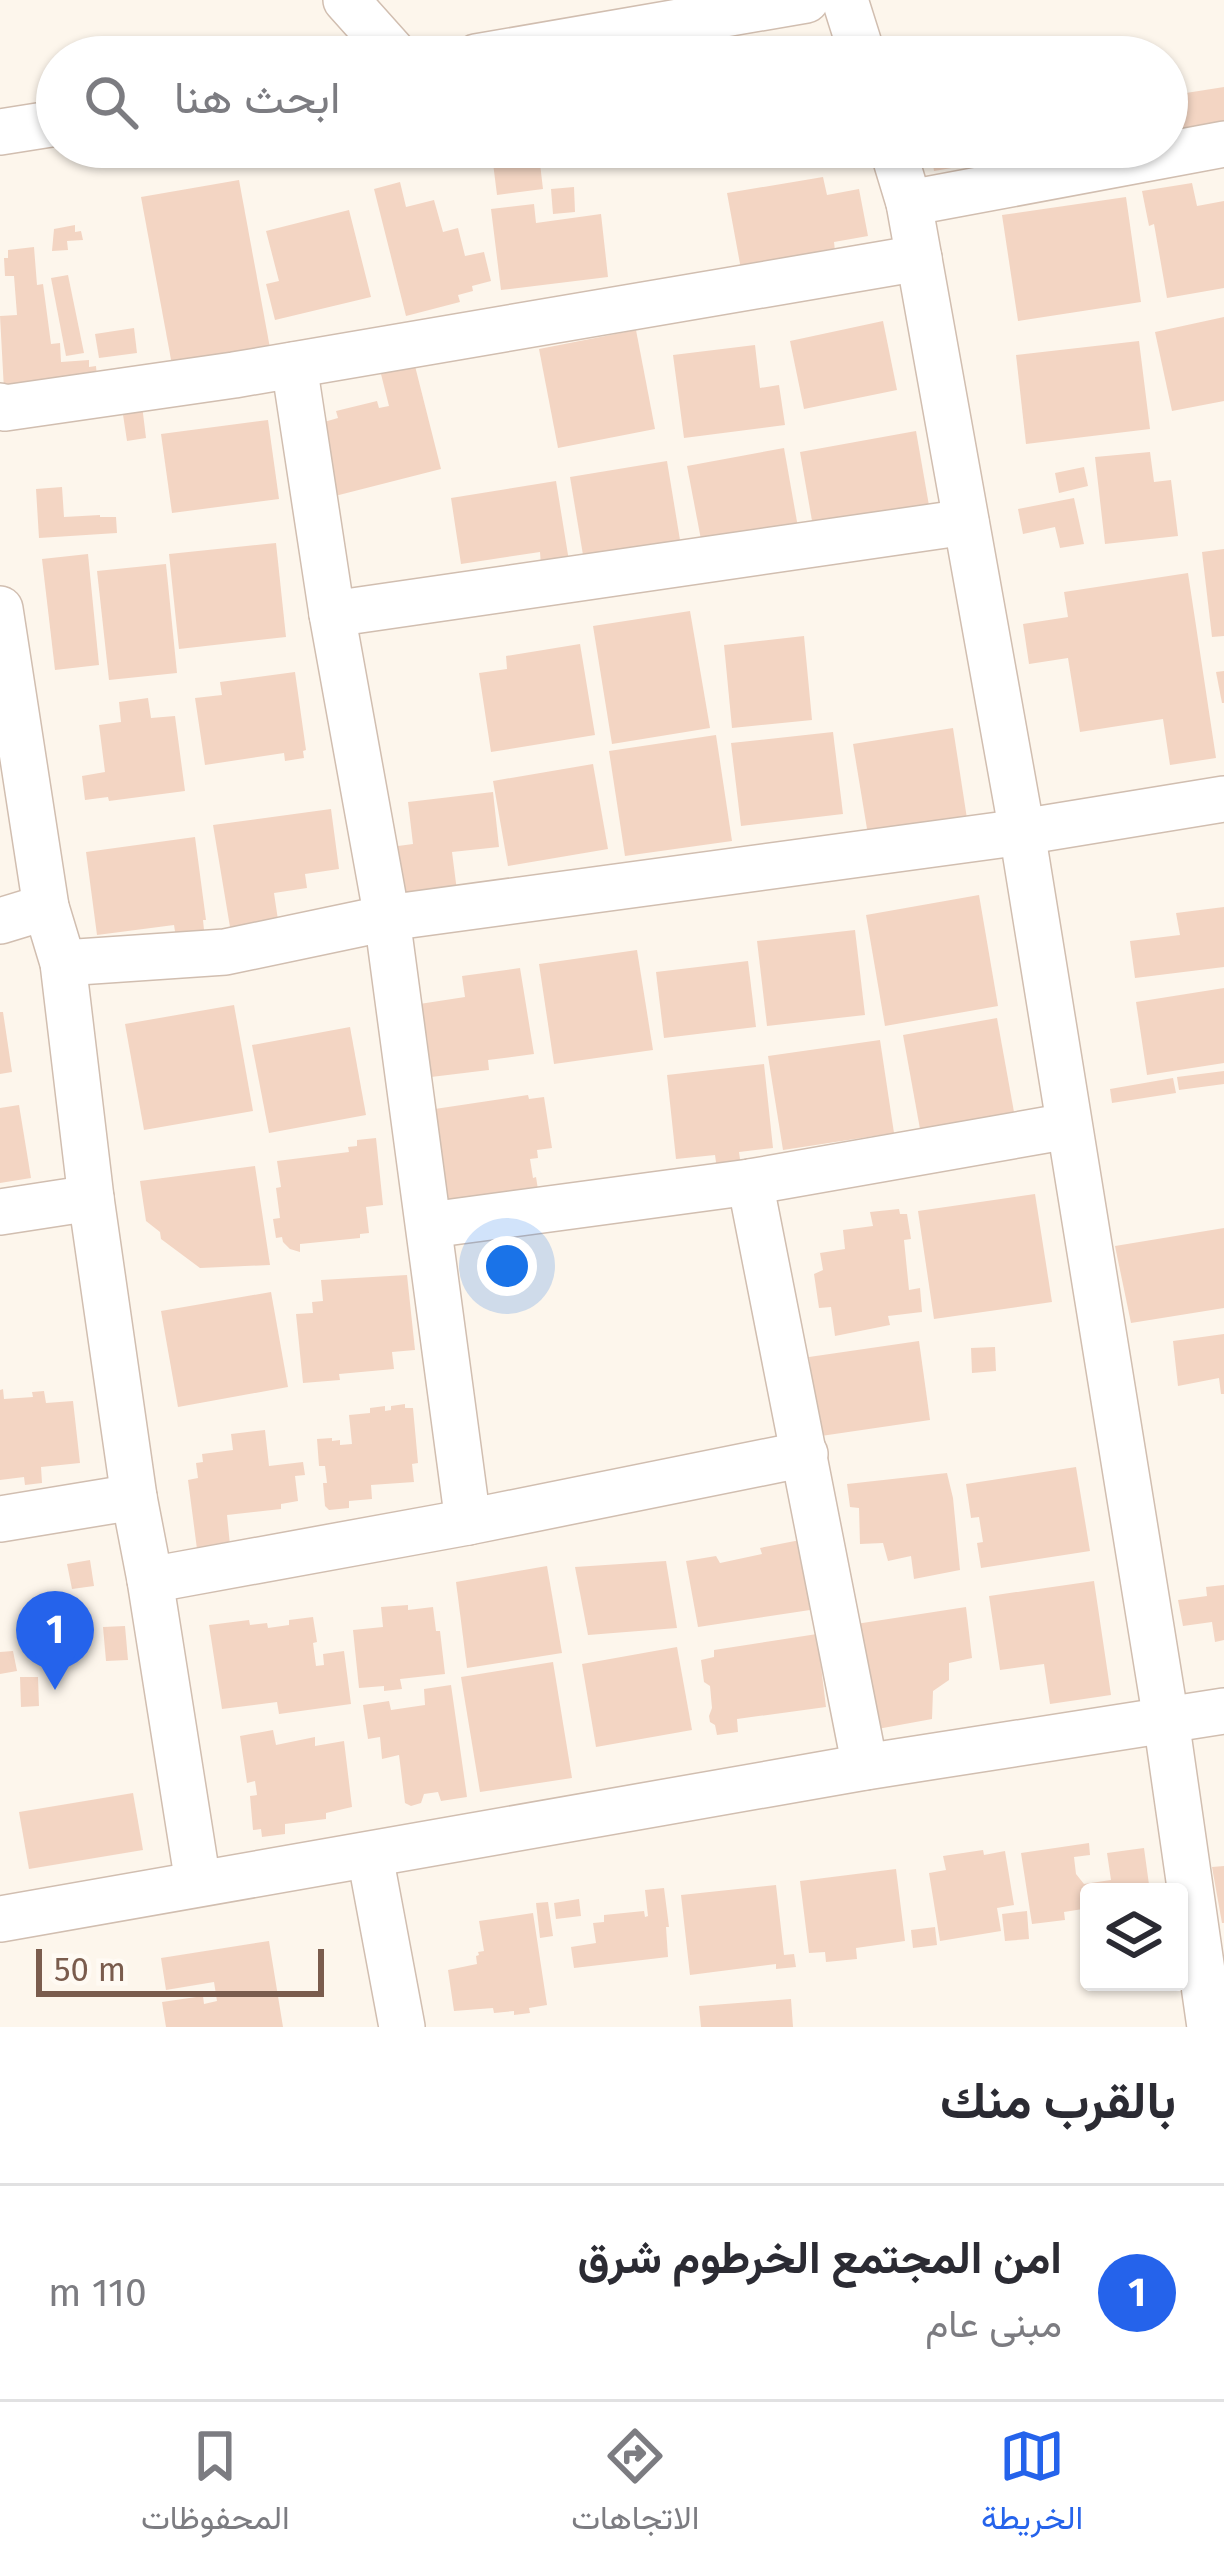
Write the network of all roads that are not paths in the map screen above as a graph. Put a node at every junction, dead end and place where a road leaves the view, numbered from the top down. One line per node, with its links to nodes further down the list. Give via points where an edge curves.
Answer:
1 (346, 0): 4 (street)
2 (806, 0): 5 (street)
3 (845, 0): 6 (street)
4 (378, 36)
5 (598, 36)
6 (856, 36)
7 (36, 126): 8 (street)
8 (0, 132)
9 (1224, 144): 10 (street)
10 (1188, 151)
11 (898, 168): 13 (street)
12 (1096, 168): 13 (street)
13 (909, 203): 14 (street)
14 (919, 258): 15 (street); 17 (street)
15 (294, 365): 16 (street); 19 (street)
16 (0, 406)
17 (966, 522): 19 (street); 22 (street)
18 (0, 609): 20 (street)
19 (332, 614): 24 (street)
20 (11, 746): 23 (street)
21 (1224, 799): 22 (street)
22 (1022, 832): 24 (street); 27 (street)
23 (46, 907): 25 (street); 26 (street)
24 (388, 918): 26 (street, via 225,952); 31 (street)
25 (0, 922)
26 (63, 963): 29 (street)
27 (1068, 1126): 28 (street); 38 (street)
28 (750, 1182): 31 (street); 32 (street)
29 (91, 1198): 30 (street); 33 (street)
30 (0, 1212)
31 (430, 1225): 35 (street)
32 (806, 1454): 35 (street); 39 (street)
33 (134, 1497): 34 (street); 36 (street)
34 (0, 1519)
35 (469, 1522): 36 (street)
36 (150, 1580): 41 (street)
37 (1224, 1711): 38 (street)
38 (1166, 1720): 39 (street); 44 (street)
39 (866, 1767): 40 (street)
40 (370, 1856): 41 (street); 43 (street)
41 (198, 1883): 42 (street)
42 (0, 1919)
43 (402, 2027)
44 (1210, 2027)

